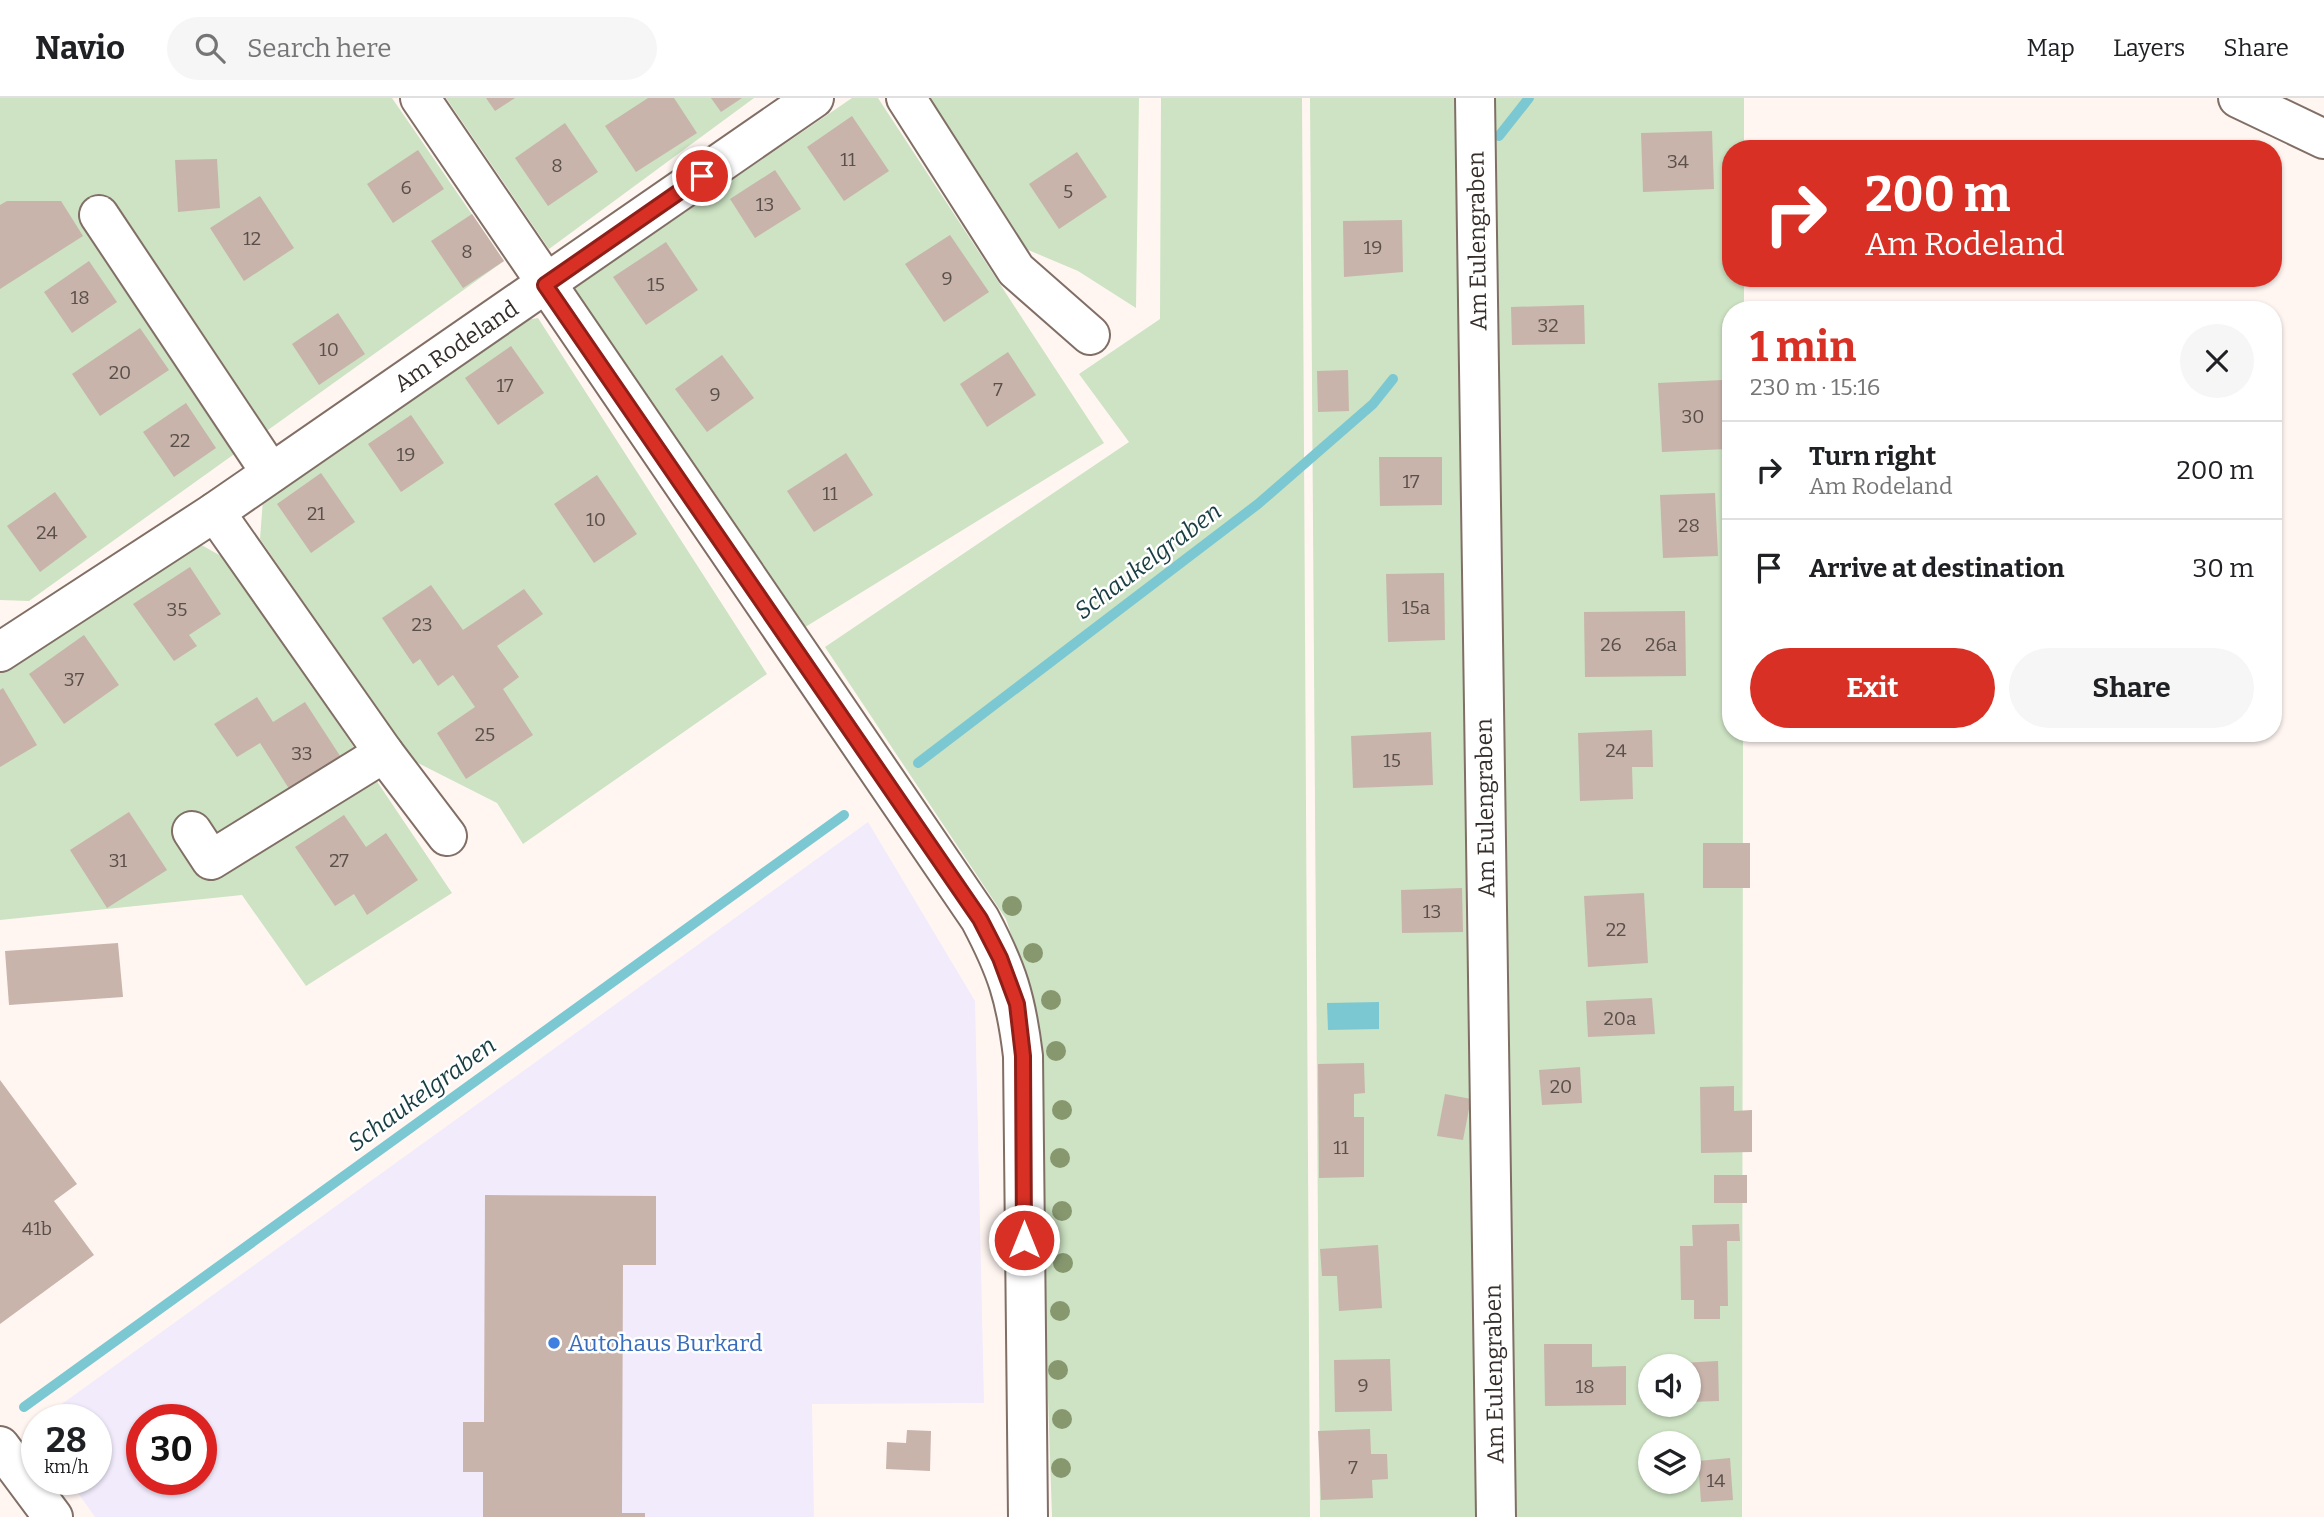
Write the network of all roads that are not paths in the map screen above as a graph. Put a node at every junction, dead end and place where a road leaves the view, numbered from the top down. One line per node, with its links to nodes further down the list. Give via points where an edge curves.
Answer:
1 (420, 98): 8 (street)
2 (814, 98): 8 (street, Am Rodeland)
3 (906, 98): 9 (street, via 1016,270)
4 (1475, 98): 19 (street, Am Eulengraben)
5 (2238, 98): 6 (street)
6 (2324, 139)
7 (99, 215): 10 (street)
8 (545, 285): 10 (street, Am Rodeland); 18 (street, via 980,919 1000,958 1017,1004 1023,1056)
9 (1090, 335)
10 (271, 473): 11 (street, Am Rodeland)
11 (215, 512): 12 (street, Am Rodeland); 13 (street)
12 (0, 652)
13 (384, 753): 14 (street, via 211,860); 15 (street)
14 (192, 831)
15 (447, 836)
16 (0, 1447): 17 (street)
17 (53, 1517)
18 (1028, 1517)
19 (1496, 1517)

